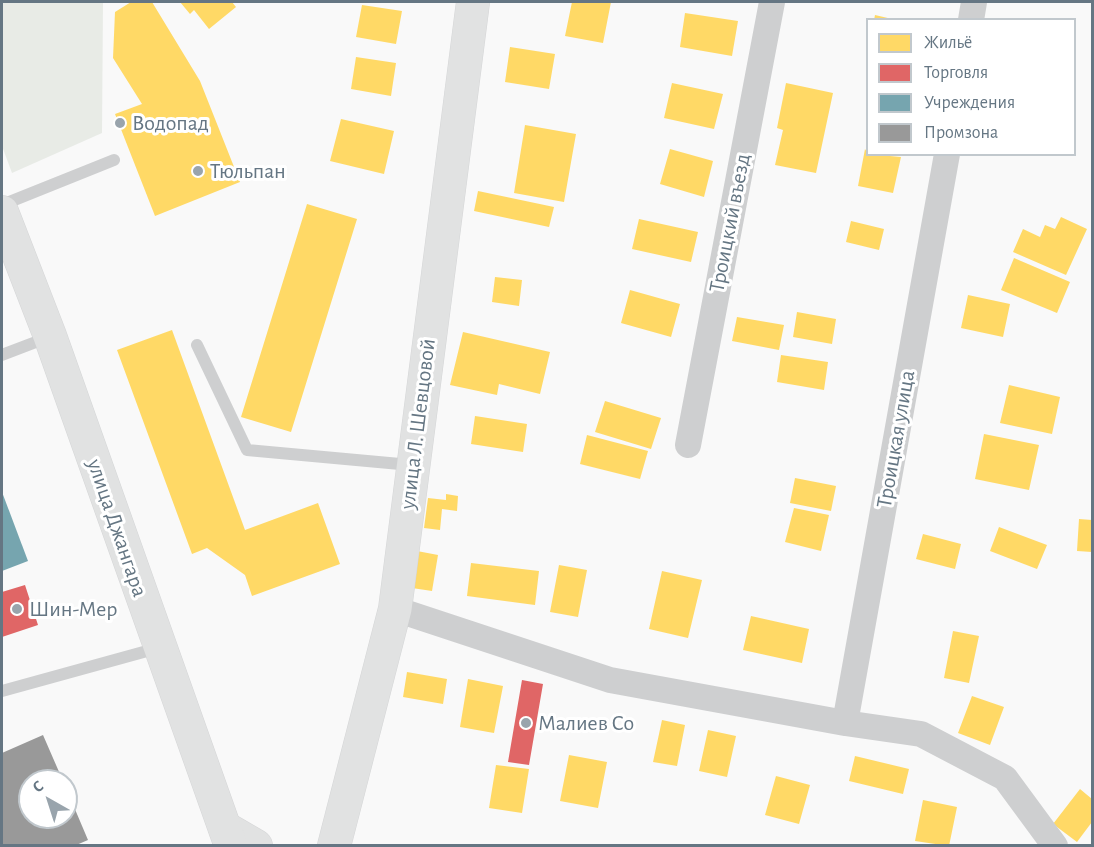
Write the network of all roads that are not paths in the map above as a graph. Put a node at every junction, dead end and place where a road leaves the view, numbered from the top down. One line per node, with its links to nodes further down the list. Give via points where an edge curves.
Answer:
1 (473, 2): 13 (street, улица Л. Шевцовой)
2 (772, 2): 12 (street, Троицкий въезд)
3 (974, 2): 4 (street)
4 (971, 18)
5 (947, 156): 17 (street, Троицкая улица)
6 (114, 160): 7 (lane)
7 (2, 205)
8 (2, 212): 9 (street, улица Джангара)
9 (50, 336): 11 (lane); 15 (street, улица Джангара)
10 (197, 345): 13 (lane, via 247,450)
11 (2, 355)
12 (688, 445)
13 (413, 465): 14 (street, улица Л. Шевцовой)
14 (395, 609): 17 (street, via 610,680); 19 (street, улица Л. Шевцовой)
15 (159, 647): 16 (lane); 18 (street, улица Джангара)
16 (2, 691)
17 (845, 723): 21 (street, via 921,734 1005,778)
18 (228, 837): 20 (street)
19 (333, 844)
20 (256, 846)
21 (1055, 846)

